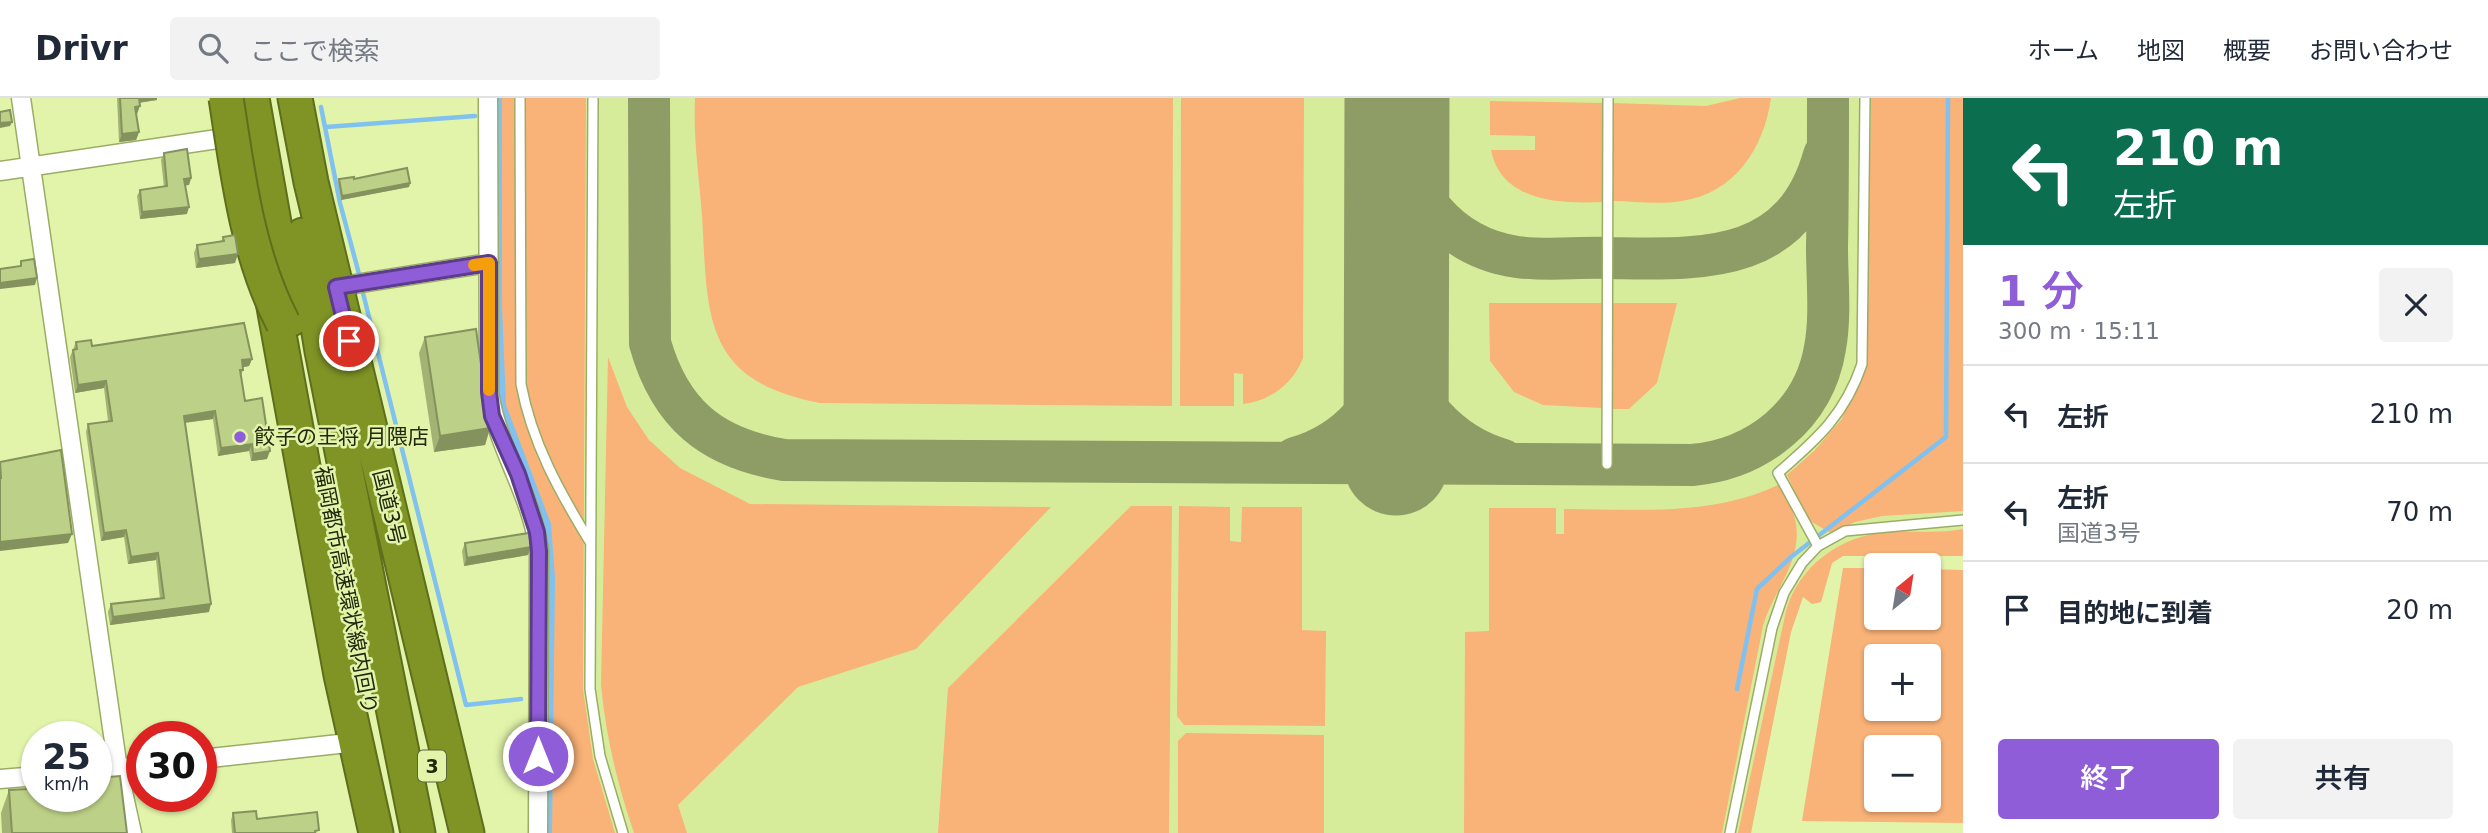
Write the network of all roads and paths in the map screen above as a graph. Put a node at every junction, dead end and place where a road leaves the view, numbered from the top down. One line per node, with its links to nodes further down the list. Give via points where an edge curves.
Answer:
1 (21, 98): 14 (street)
2 (226, 98): 13 (highway); 18 (highway, bridge, via 253,250 266,290)
3 (233, 98): 18 (highway, bridge, via 260,248)
4 (253, 98): 33 (highway, 福岡都市高速環状線内回り, via 297,355)
5 (277, 98): 34 (highway)
6 (283, 98): 35 (highway, 3, via 331,291)
7 (295, 98): 17 (highway, 国道3号 / 3)
8 (488, 98): 16 (street)
9 (520, 98): 21 (lane, via 521,384 528,422)
10 (593, 98): 21 (lane)
11 (1608, 98): 19 (lane)
12 (1865, 98): 22 (lane, via 1861,364 1839,415 1778,473)
13 (231, 137): 14 (street); 23 (highway, via 270,282)
14 (32, 166): 15 (street); 26 (street)
15 (0, 171)
16 (489, 263): 17 (street); 37 (street, via 492,416 518,474 539,551)
17 (336, 287): 36 (highway, 国道3号 / 3)
18 (284, 323): 32 (highway, via 325,495)
19 (1607, 464)
20 (1963, 520): 22 (lane, via 1845,530)
21 (590, 543): 38 (lane, via 590,689 600,756)
22 (1818, 546): 39 (lane, via 1802,563 1777,609)
23 (357, 742): 24 (street); 31 (highway)
24 (217, 757)
25 (126, 768): 26 (street)
26 (118, 769): 27 (street); 30 (street)
27 (112, 770)
28 (21, 777): 29 (street)
29 (0, 779)
30 (132, 833)
31 (376, 833)
32 (386, 833)
33 (395, 833)
34 (418, 833)
35 (449, 833)
36 (467, 833)
37 (538, 833)
38 (622, 833)
39 (1730, 833)

